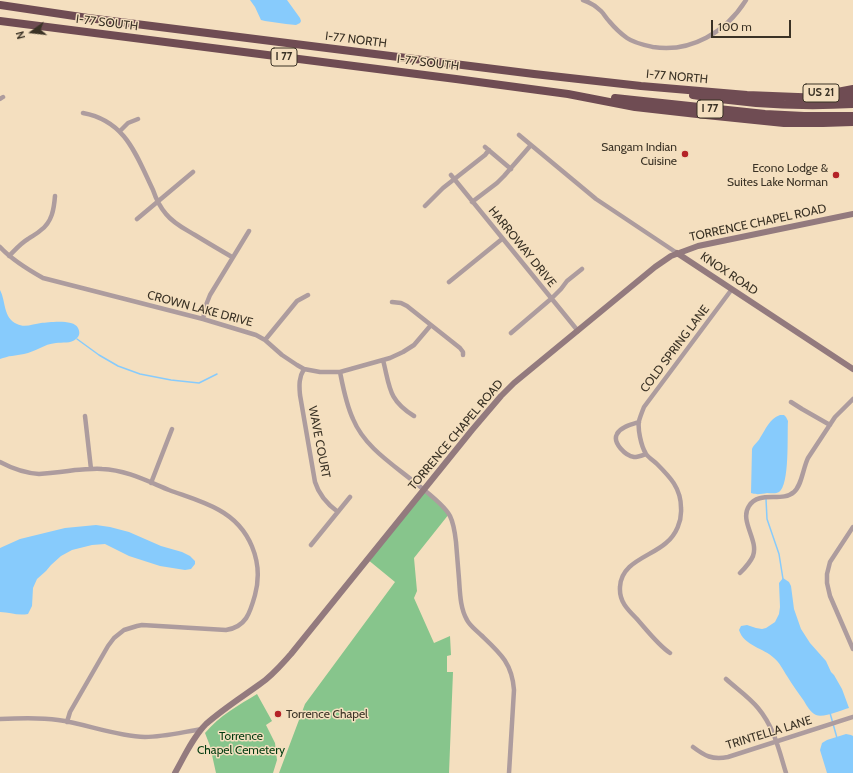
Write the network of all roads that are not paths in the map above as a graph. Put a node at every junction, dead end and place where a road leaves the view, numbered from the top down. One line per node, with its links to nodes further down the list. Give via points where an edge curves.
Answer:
1 (583, 0): 2 (street, via 600,10 628,39 662,48 697,42 708,37 730,22)
2 (746, 0)
3 (0, 5): 5 (highway, I-77 NORTH / I 77)
4 (0, 9): 5 (highway, I 77)
5 (65, 15): 7 (highway, I-77 NORTH / I 77)
6 (0, 21): 9 (highway, I-77 SOUTH / I 77)
7 (641, 86): 11 (highway, I-77 NORTH / I 77); 12 (highway, I 77, via 747,102)
8 (853, 89): 11 (highway, US 21)
9 (568, 94): 14 (highway, I 77, via 772,115); 16 (highway, I-77 SOUTH / I 77, via 713,116 784,123)
10 (853, 97): 11 (highway, I-77 NORTH / I 77)
11 (790, 98)
12 (853, 104)
13 (83, 113): 17 (street, via 104,120)
14 (853, 116)
15 (138, 119): 17 (street, via 128,123)
16 (853, 124)
17 (120, 131): 24 (street)
18 (519, 135): 19 (street, KNOX ROAD)
19 (531, 145): 20 (street); 32 (street, KNOX ROAD, via 596,199)
20 (511, 169): 22 (street, via 487,149 485,155); 25 (street)
21 (193, 172): 24 (street)
22 (452, 177): 25 (street, HARROWAY DRIVE); 26 (street)
23 (55, 196): 33 (street, via 53,211 47,224)
24 (158, 201): 28 (street); 34 (street, via 176,224)
25 (472, 202): 30 (street, HARROWAY DRIVE)
26 (425, 206)
27 (853, 214): 32 (street, TORRENCE CHAPEL ROAD, via 698,246)
28 (137, 218)
29 (248, 231): 34 (street)
30 (502, 239): 36 (street); 39 (street, HARROWAY DRIVE)
31 (0, 247): 33 (street, CROWN LAKE DRIVE)
32 (677, 253): 37 (street, KNOX ROAD); 43 (street, TORRENCE CHAPEL ROAD, via 655,267)
33 (9, 256): 41 (street, CROWN LAKE DRIVE, via 43,278)
34 (232, 258): 41 (street, via 210,295)
35 (582, 269): 39 (street)
36 (449, 282)
37 (732, 290): 49 (street, KNOX ROAD); 55 (street, COLD SPRING LANE, via 644,407)
38 (308, 294): 45 (street, via 297,301)
39 (552, 298): 43 (street, HARROWAY DRIVE); 44 (street)
40 (392, 302): 42 (street, via 407,306)
41 (203, 319): 45 (street, CROWN LAKE DRIVE)
42 (431, 325): 46 (street, via 460,348); 47 (street, CROWN LAKE DRIVE, via 409,349)
43 (578, 331): 62 (street, TORRENCE CHAPEL ROAD, via 501,396)
44 (510, 332)
45 (265, 340): 48 (street, CROWN LAKE DRIVE, via 288,360)
46 (463, 355)
47 (383, 360): 50 (street, CROWN LAKE DRIVE); 54 (street, via 394,399)
48 (304, 369): 50 (street, CROWN LAKE DRIVE); 64 (street, WAVE COURT, via 300,379 300,395 316,482 322,497)
49 (853, 369)
50 (340, 372): 62 (street, via 348,405 363,438)
51 (853, 399): 56 (street)
52 (791, 402): 56 (street)
53 (85, 416): 60 (street)
54 (414, 416)
55 (639, 422): 58 (street, COLD SPRING LANE, via 642,446); 58 (street, via 624,428 617,434 616,440 627,454 634,457)
56 (830, 425): 67 (street, via 805,463 795,491 784,496 759,498 748,507 746,519 754,552 749,564)
57 (172, 429): 61 (street)
58 (646, 454): 69 (street, COLD SPRING LANE, via 675,483 682,513 672,538 626,569 620,584 620,597 629,611 661,646)
59 (0, 462): 60 (street, via 32,474)
60 (90, 469): 61 (street, via 113,470)
61 (151, 483): 73 (street, via 219,510 243,530 251,545 257,568 256,591 251,608 244,622 226,630 142,625 120,633 108,646 70,712)
62 (423, 489): 74 (street, TORRENCE CHAPEL ROAD, via 275,672); 78 (street, via 447,511 454,524 460,595 467,621 495,648 510,668 514,690)
63 (350, 497): 64 (street)
64 (338, 512): 66 (street)
65 (853, 527): 68 (street, via 830,562 827,574 830,596)
66 (311, 545)
67 (740, 573)
68 (853, 649)
69 (670, 652)
70 (726, 679): 75 (street, via 759,709)
71 (853, 717): 75 (street, TRINTELLA LANE)
72 (0, 719): 73 (street, via 45,719)
73 (67, 722): 74 (street, via 145,737)
74 (202, 729): 77 (street, TORRENCE CHAPEL ROAD)
75 (776, 742): 76 (street, TRINTELLA LANE, via 723,758 705,756); 79 (street)
76 (693, 747)
77 (175, 773)
78 (509, 773)
79 (786, 773)

